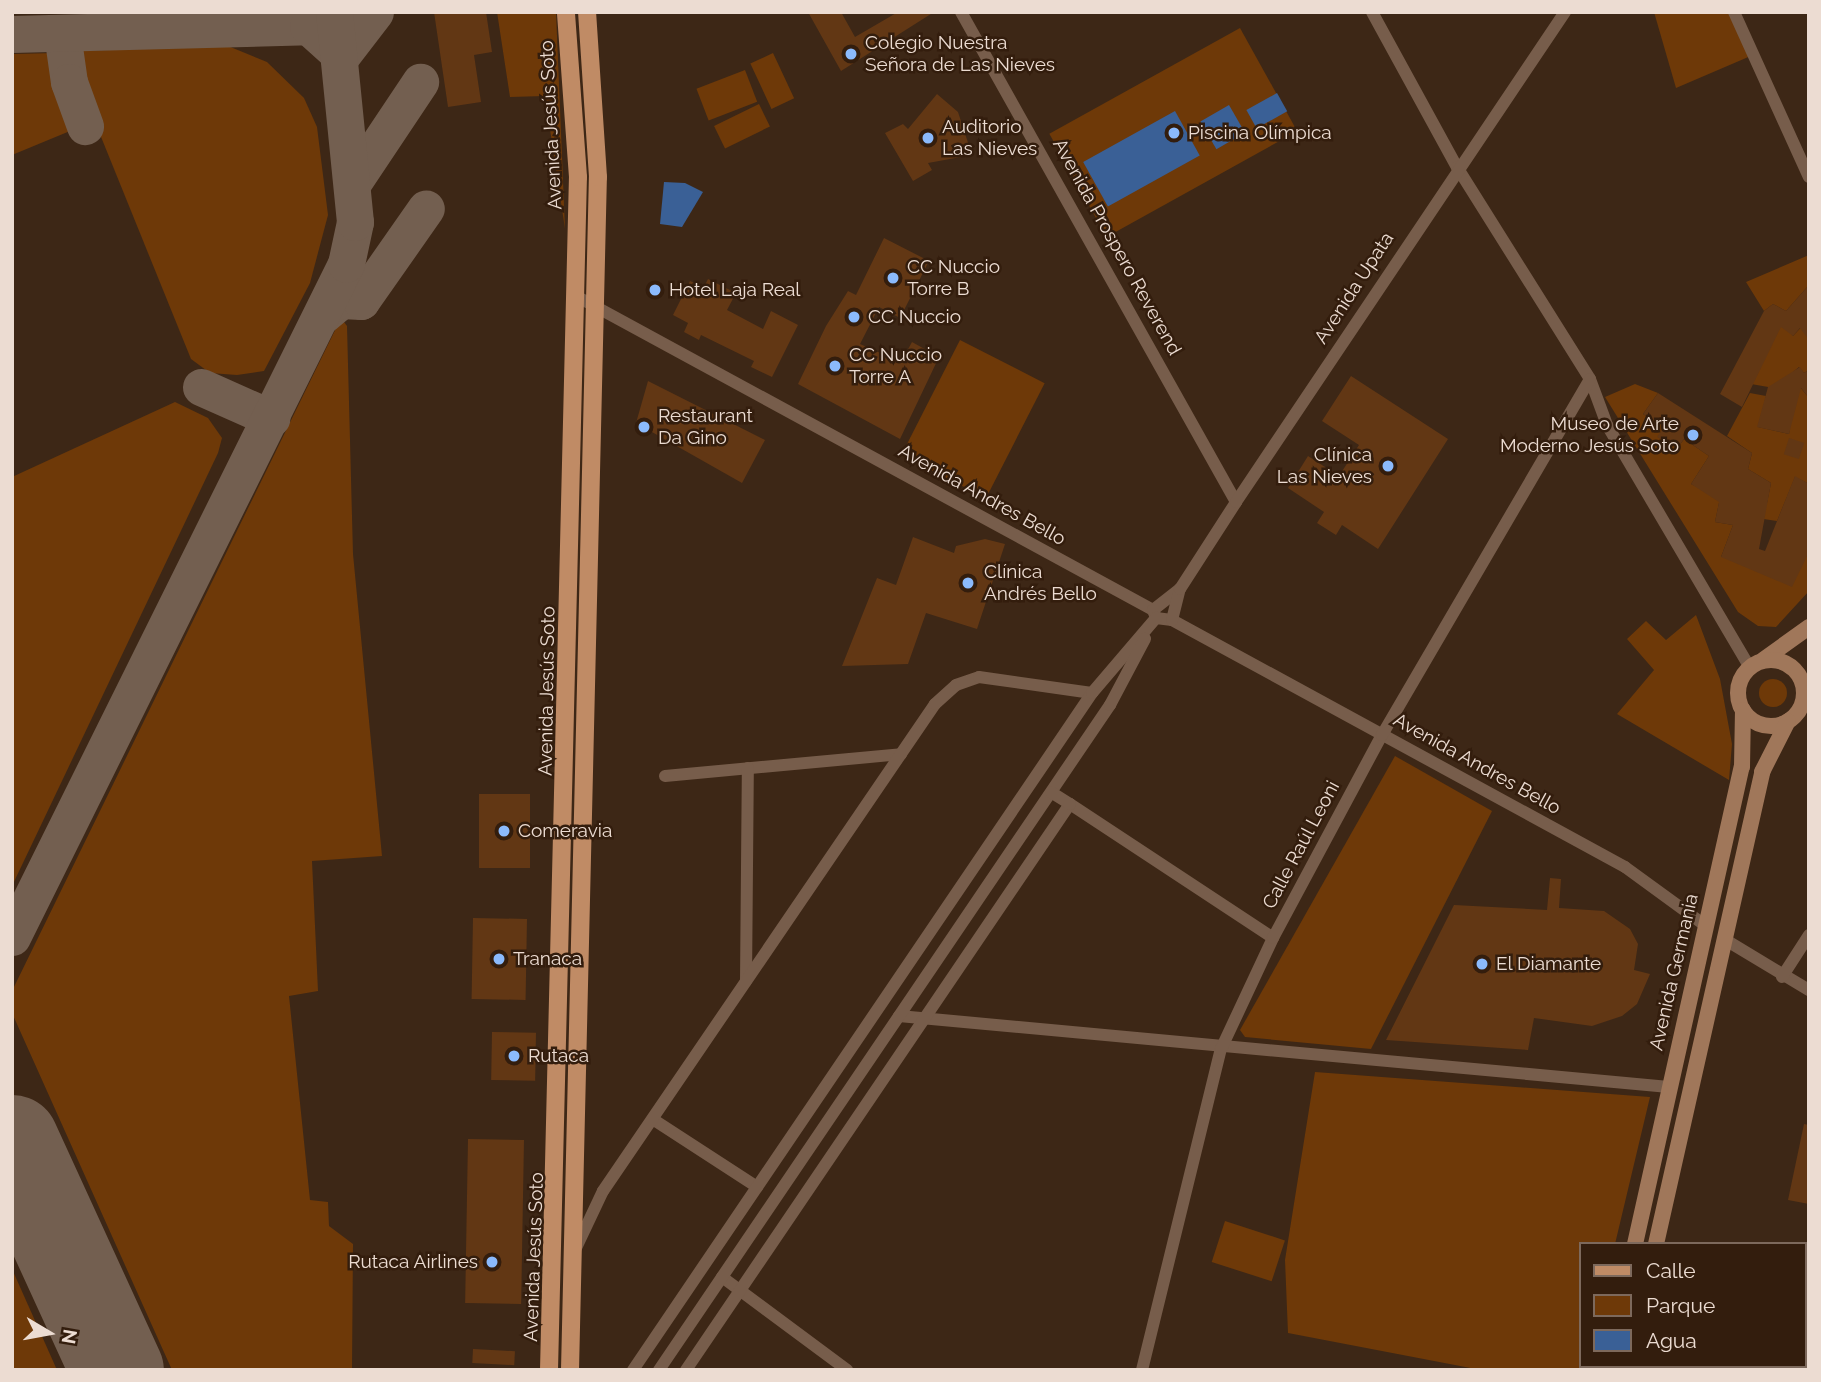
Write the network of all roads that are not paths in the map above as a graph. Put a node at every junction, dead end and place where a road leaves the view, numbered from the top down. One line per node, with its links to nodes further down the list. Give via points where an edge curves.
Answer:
1 (566, 12): 10 (main road, Avenida Jesús Soto, via 578,177)
2 (587, 12): 11 (main road, via 598,177)
3 (979, 12): 7 (street)
4 (1372, 12): 8 (street)
5 (1565, 12): 8 (street, Avenida Upata)
6 (1734, 12): 9 (street)
7 (963, 16): 13 (street, Avenida Prospero Reverend)
8 (1457, 167): 12 (street); 13 (street, Avenida Upata)
9 (1809, 177)
10 (576, 296): 11 (street, Avenida Andres Bello); 47 (main road, Avenida Jesús Soto)
11 (596, 307): 15 (street, Avenida Andres Bello); 44 (main road)
12 (1590, 379): 18 (street, via 1607,425); 23 (street, Calle Raúl Leoni)
13 (1236, 502): 14 (street, Avenida Upata)
14 (1180, 589): 15 (street, Avenida Upata); 16 (street, Avenida Upata)
15 (1154, 614): 16 (street, Avenida Andres Bello); 19 (street); 27 (street, via 1110,705)
16 (1172, 620): 23 (street, Avenida Andres Bello)
17 (1809, 627): 18 (street)
18 (1756, 665): 20 (street, via 1779,661 1794,669); 21 (street, via 1739,685)
19 (1092, 693): 24 (street, via 979,677 956,685 935,704); 41 (street)
20 (1806, 693): 22 (street)
21 (1743, 710): 22 (street, via 1763,725); 29 (street, Avenida Germania, via 1743,760)
22 (1788, 721): 32 (street, via 1766,759)
23 (1382, 735): 29 (street, Avenida Andres Bello, via 1625,867); 31 (street, Calle Raúl Leoni)
24 (901, 754): 25 (street); 34 (street)
25 (748, 768): 26 (street); 34 (street)
26 (665, 776)
27 (1051, 792): 28 (street); 36 (street)
28 (1070, 804): 31 (street); 37 (street)
29 (1706, 926): 39 (street, Avenida Germania)
30 (1809, 935): 33 (street)
31 (1273, 938): 38 (street, Calle Raúl Leoni)
32 (1724, 939): 33 (street); 43 (street)
33 (1782, 977): 35 (street)
34 (746, 981): 40 (street)
35 (1809, 990)
36 (899, 1016): 37 (street); 45 (street)
37 (922, 1022): 38 (street); 46 (street)
38 (1221, 1049): 39 (street); 53 (street, Calle Raúl Leoni)
39 (1669, 1087): 42 (street, Avenida Germania)
40 (654, 1120): 41 (street); 44 (street, via 603,1191)
41 (757, 1187): 49 (street)
42 (1635, 1242)
43 (1656, 1242)
44 (576, 1248): 48 (main road)
45 (722, 1277): 46 (street); 50 (street)
46 (739, 1294): 51 (street); 52 (street)
47 (549, 1370)
48 (570, 1370)
49 (633, 1370)
50 (659, 1370)
51 (686, 1370)
52 (847, 1370)
53 (1142, 1370)

